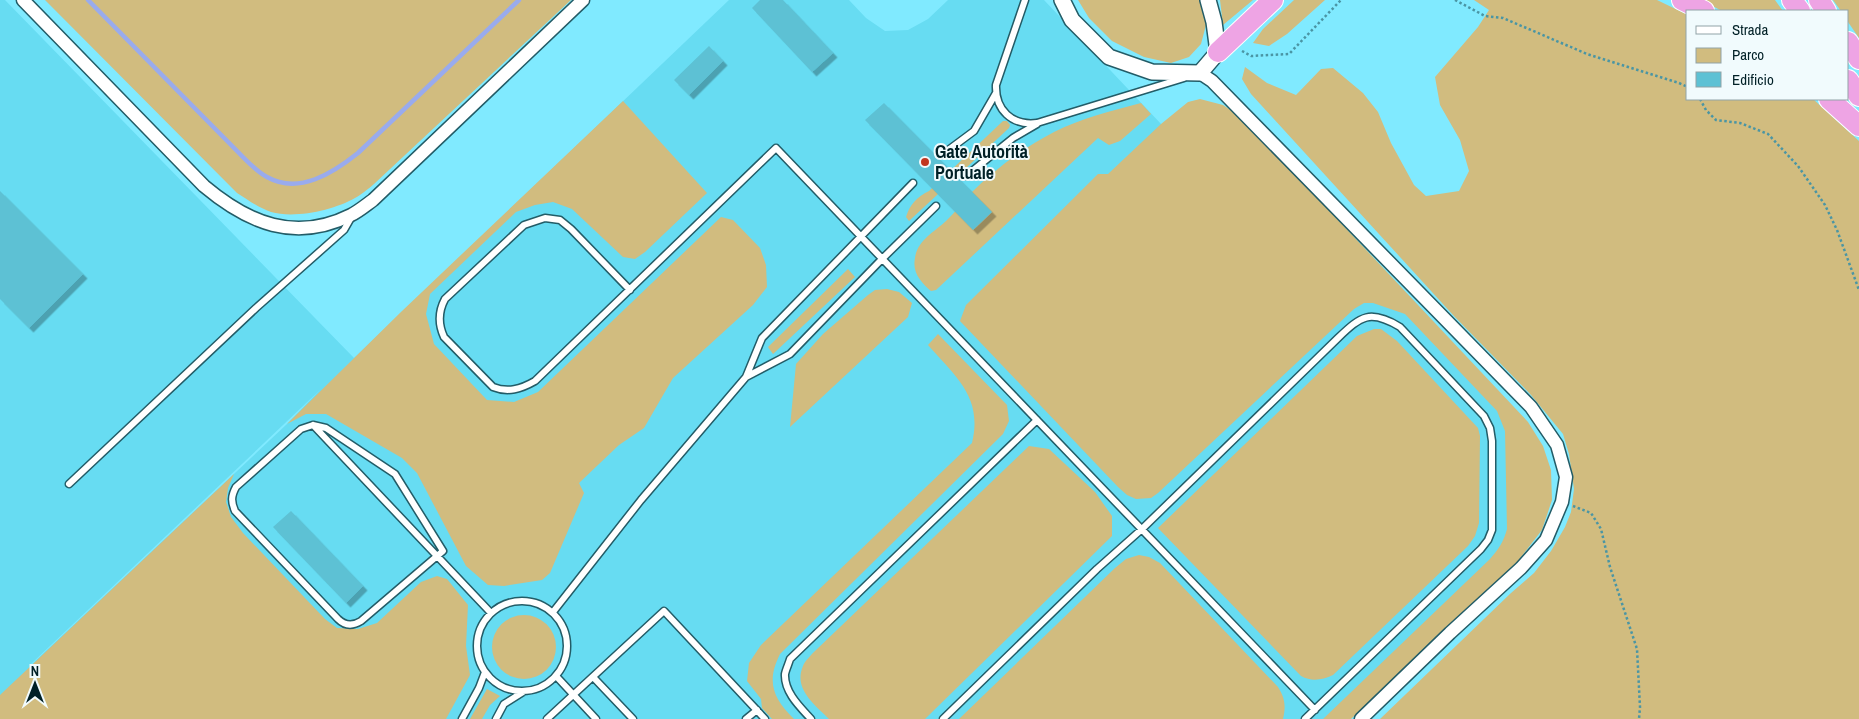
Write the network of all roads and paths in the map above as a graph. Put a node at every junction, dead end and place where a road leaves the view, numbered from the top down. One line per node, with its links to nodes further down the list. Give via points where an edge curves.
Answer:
1 (23, 0): 27 (street, via 224,203 278,228 328,225)
2 (583, 0): 27 (street, via 373,200)
3 (1025, 0): 17 (lane)
4 (1062, 0): 14 (street, via 1072,20 1109,56 1152,72)
5 (1208, 0): 12 (street)
6 (1273, 0): 12 (highway)
7 (1341, 0): 12 (path, via 1289,54 1252,56)
8 (1455, 0): 16 (path, via 1485,16 1503,18 1587,54)
9 (1682, 0): 10 (highway)
10 (1702, 10)
11 (1849, 44): 13 (highway)
12 (1223, 48): 14 (street)
13 (1859, 59)
14 (1200, 73): 21 (lane); 36 (street, via 1219,88 1531,407 1557,445 1566,477)
15 (1849, 81): 18 (highway)
16 (1686, 86)
17 (996, 93): 21 (lane, via 999,105 1013,120 1029,124); 23 (lane, via 974,131)
18 (1859, 96)
19 (1701, 100): 31 (path, via 1716,120 1740,123 1768,134 1798,166 1825,205)
20 (1830, 100): 22 (highway)
21 (1043, 121): 24 (lane, via 1013,138)
22 (1859, 126)
23 (943, 154)
24 (966, 176)
25 (913, 183): 28 (lane)
26 (936, 206): 29 (lane)
27 (352, 215): 35 (lane, via 344,230)
28 (861, 237): 29 (lane); 30 (lane, via 776,148); 32 (lane, via 762,338)
29 (882, 259): 32 (lane, via 790,354); 33 (lane)
30 (630, 290): 30 (lane, via 535,381 522,389 502,391 494,387 444,338 439,327 440,308 446,299 524,225 545,218 560,220 571,229)
31 (1859, 290)
32 (746, 377): 39 (lane)
33 (1037, 420): 37 (lane); 55 (lane, via 790,659 785,675 787,689)
34 (313, 425): 38 (lane); 38 (lane, via 326,428 395,474 443,551); 38 (lane, via 301,429 236,487 233,506 242,519 346,624 357,624)
35 (69, 484)
36 (1562, 502): 58 (street, via 1546,540 1521,568); 59 (path, via 1592,513 1601,529 1610,568 1637,649)
37 (1142, 529): 47 (lane); 47 (lane, via 1356,322 1375,316 1388,320 1405,333 1484,416 1490,428 1492,530 1481,549); 56 (lane)
38 (437, 556): 40 (lane)
39 (553, 612): 40 (lane, via 527,601 508,603); 42 (lane, via 563,624 568,639 567,655)
40 (491, 613): 41 (lane, via 483,623 477,641 479,660)
41 (485, 672): 44 (lane, via 508,690); 48 (lane)
42 (556, 676): 44 (lane, via 538,689); 45 (lane)
43 (593, 677): 45 (lane); 46 (lane, via 664,611); 52 (lane)
44 (523, 692): 49 (lane, via 504,704)
45 (574, 695): 50 (lane); 51 (lane)
46 (756, 710): 53 (lane); 54 (lane)
47 (1315, 710): 57 (lane)
48 (462, 719)
49 (496, 719)
50 (548, 719)
51 (596, 719)
52 (633, 719)
53 (746, 719)
54 (765, 719)
55 (811, 719)
56 (943, 719)
57 (1306, 719)
58 (1361, 719)
59 (1638, 719)

